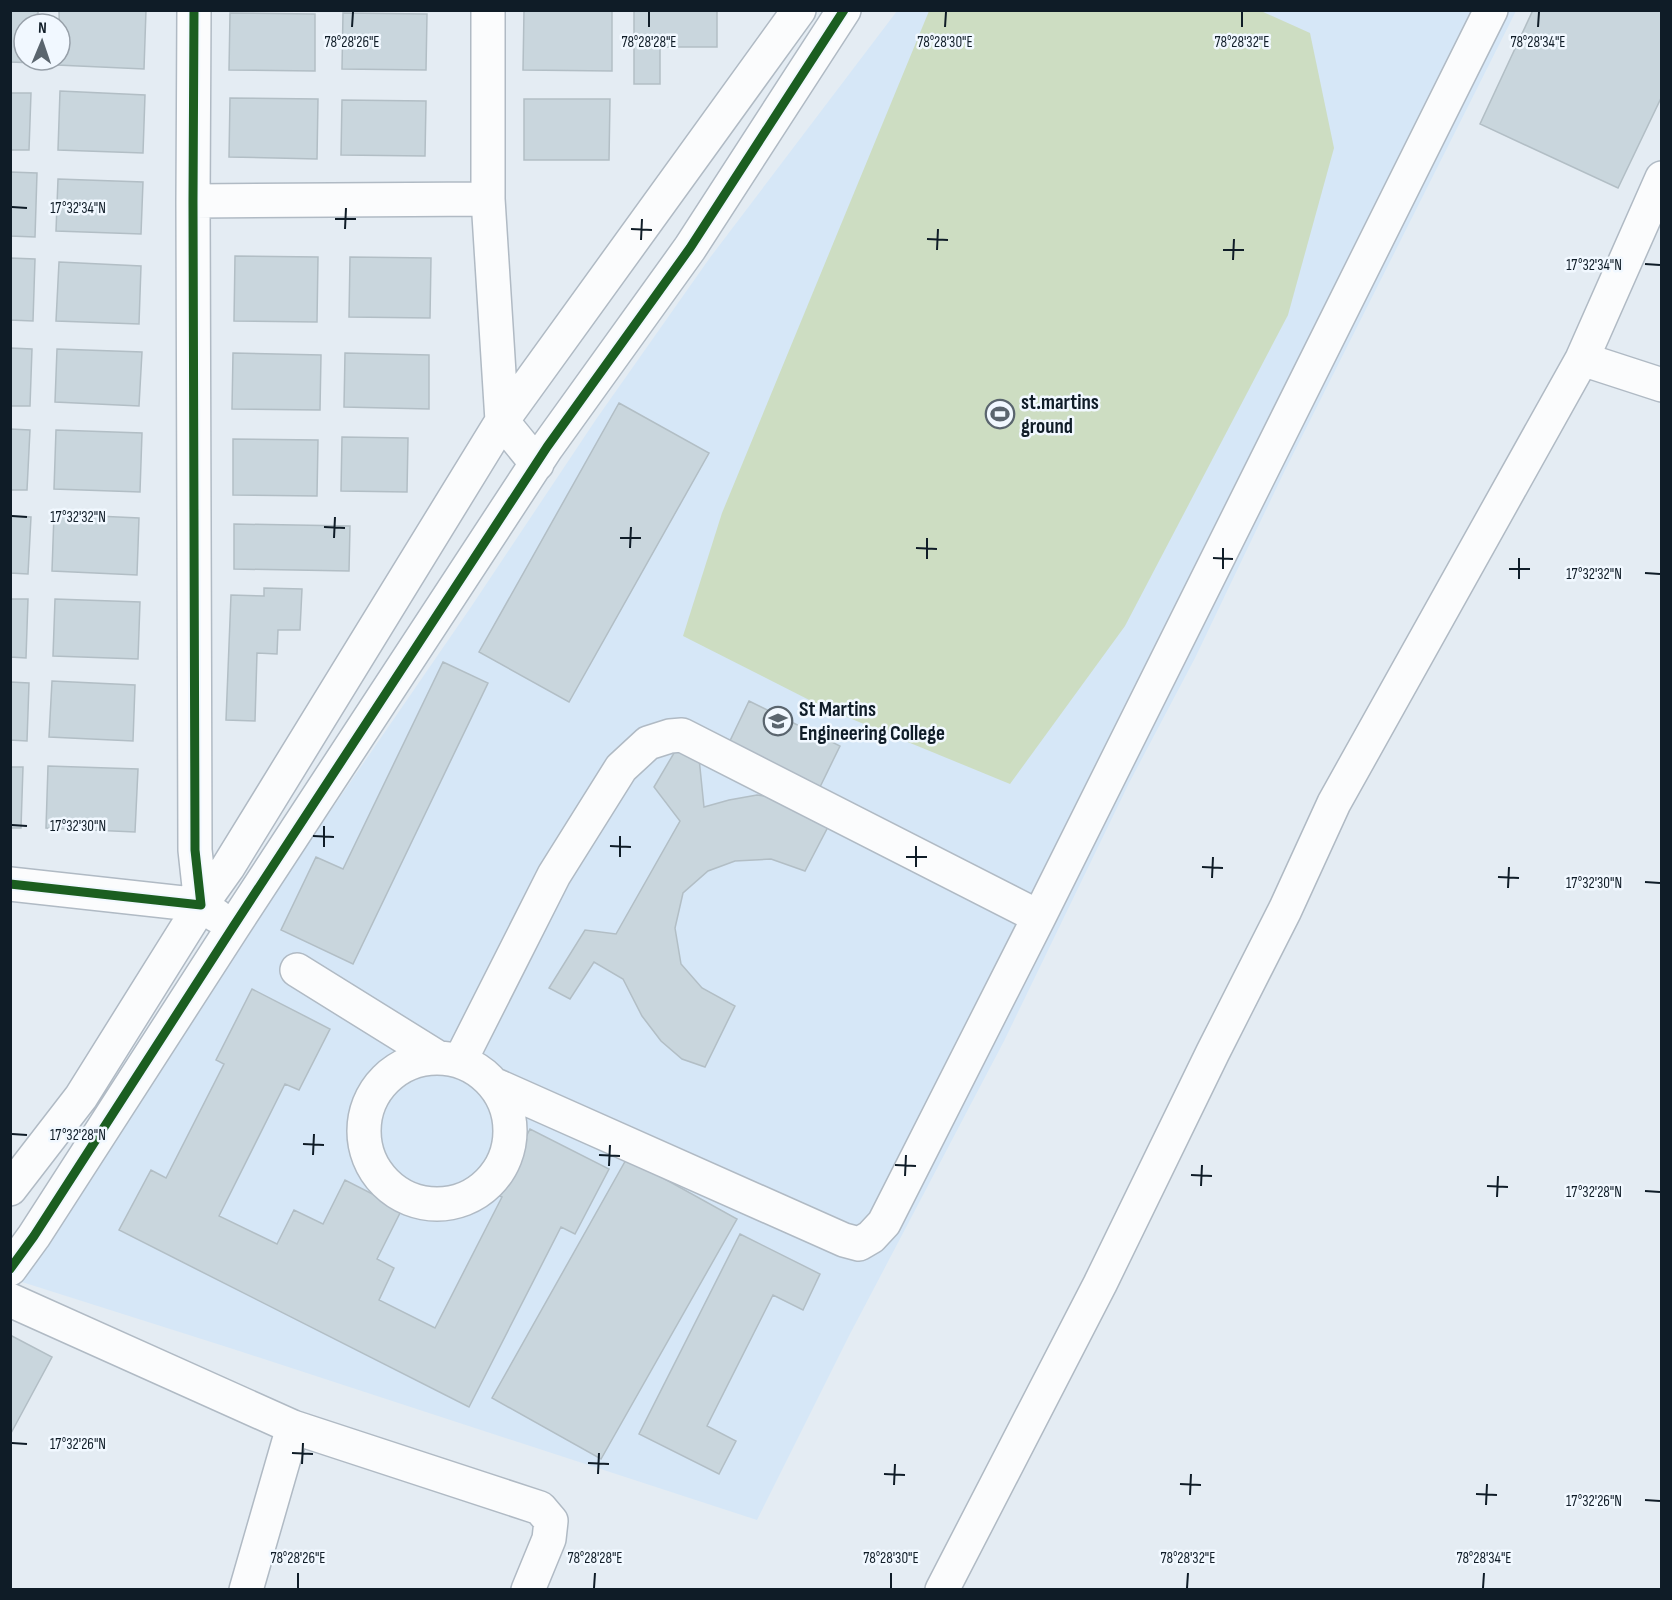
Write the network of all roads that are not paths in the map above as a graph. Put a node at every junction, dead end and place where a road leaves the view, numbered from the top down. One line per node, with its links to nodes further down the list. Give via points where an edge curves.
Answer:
1 (194, 10): 10 (street)
2 (488, 10): 9 (street)
3 (799, 10): 13 (street)
4 (811, 10): 7 (street)
5 (844, 10): 7 (street)
6 (1491, 10): 17 (street)
7 (822, 42): 14 (street, via 690,248)
8 (1662, 178): 11 (street)
9 (488, 199): 10 (street); 13 (street)
10 (192, 201): 16 (street, via 195,839)
11 (1582, 359): 12 (street); 28 (street, via 1334,803 1100,1284)
12 (1662, 386)
13 (502, 421): 14 (street); 16 (street)
14 (537, 464): 18 (street)
15 (10, 884): 16 (street)
16 (201, 905): 18 (street); 22 (street, via 81,1097)
17 (1039, 917): 20 (street, via 682,735 670,736 648,743 621,768 554,875); 21 (street, via 884,1223 859,1244)
18 (233, 927): 23 (street)
19 (297, 970): 20 (street)
20 (449, 1059): 21 (street, via 481,1072); 21 (street, via 412,1061 390,1073 373,1092 364,1115 363,1140 370,1164 386,1184 406,1198 431,1205 454,1203 476,1193 494,1177 506,1157 510,1134 508,1111)
21 (492, 1084)
22 (10, 1190)
23 (10, 1269)
24 (10, 1300): 25 (street)
25 (293, 1427): 26 (street); 27 (street, via 540,1508 551,1521 549,1539)
26 (246, 1590)
27 (528, 1590)
28 (942, 1590)

